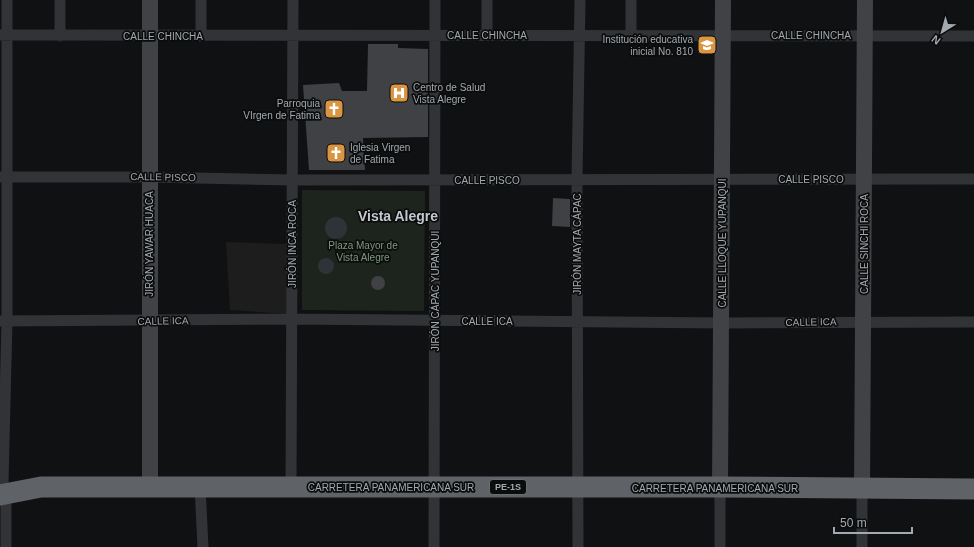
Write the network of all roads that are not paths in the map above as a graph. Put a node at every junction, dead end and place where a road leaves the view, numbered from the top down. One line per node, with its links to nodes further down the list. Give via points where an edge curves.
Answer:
1 (7, 0): 12 (street)
2 (60, 0): 18 (street)
3 (150, 0): 19 (street, JIRÓN YAWAR HUACA)
4 (201, 0): 20 (street)
5 (293, 0): 21 (street, JIRÓN INCA ROCA)
6 (435, 0): 13 (street, JIRÓN CÁPAC YUPANQUI)
7 (487, 0): 14 (street)
8 (580, 0): 15 (street, JIRÓN MAYTA CÁPAC)
9 (631, 0): 16 (street)
10 (723, 0): 22 (street, CALLE LLOQUE YUPANQUI)
11 (865, 0): 17 (street, CALLE SINCHI ROCA)
12 (3, 35): 18 (street, CALLE CHINCHA); 24 (street)
13 (435, 35): 14 (street, CALLE CHINCHA); 21 (street, CALLE CHINCHA); 31 (street, JIRÓN CÁPAC YUPANQUI)
14 (487, 35): 15 (street, CALLE CHINCHA)
15 (579, 35): 16 (street, CALLE CHINCHA); 27 (street, JIRÓN MAYTA CÁPAC)
16 (631, 35): 22 (street, CALLE CHINCHA)
17 (864, 35): 22 (street, CALLE CHINCHA); 23 (street, CALLE CHINCHA); 28 (street, CALLE SINCHI ROCA)
18 (60, 36): 19 (street, CALLE CHINCHA)
19 (150, 36): 20 (street, CALLE CHINCHA); 25 (street, JIRÓN YAWAR HUACA)
20 (201, 36): 21 (street, CALLE CHINCHA)
21 (292, 36): 30 (street, JIRÓN INCA ROCA)
22 (723, 36): 26 (street, CALLE LLOQUE YUPANQUI)
23 (974, 36)
24 (4, 177): 25 (street, CALLE PISCO); 33 (street)
25 (149, 177): 30 (street, CALLE PISCO); 34 (street, JIRÓN YAWAR HUACA)
26 (722, 178): 27 (street, CALLE PISCO); 28 (street, CALLE PISCO); 39 (street, CALLE LLOQUE YUPANQUI)
27 (577, 179): 31 (street, CALLE PISCO); 36 (street, JIRÓN MAYTA CÁPAC)
28 (864, 179): 29 (street, CALLE PISCO); 37 (street, CALLE SINCHI ROCA)
29 (974, 179)
30 (292, 180): 31 (street, CALLE PISCO); 32 (street, JIRÓN INCA ROCA)
31 (436, 180): 35 (street, JIRÓN CÁPAC YUPANQUI)
32 (292, 319): 34 (street, CALLE ICA); 35 (street, CALLE ICA); 42 (street, JIRÓN INCA ROCA)
33 (3, 321): 34 (street, CALLE ICA); 45 (street)
34 (149, 321): 40 (street, JIRÓN YAWAR HUACA)
35 (434, 321): 36 (street, CALLE ICA); 43 (street, JIRÓN CÁPAC YUPANQUI)
36 (578, 321): 39 (street, CALLE ICA); 46 (street, JIRÓN MAYTA CÁPAC)
37 (863, 321): 38 (street, CALLE ICA); 39 (street, CALLE ICA); 47 (street, CALLE SINCHI ROCA)
38 (974, 322)
39 (722, 323): 44 (street, CALLE LLOQUE YUPANQUI)
40 (150, 487): 41 (highway, CARRETERA PANAMERICANA SUR / PE-1S); 45 (highway, CARRETERA PANAMERICANA SUR / PE-1S)
41 (200, 487): 42 (highway, CARRETERA PANAMERICANA SUR / PE-1S); 50 (street)
42 (291, 487): 43 (highway, CARRETERA PANAMERICANA SUR / PE-1S)
43 (435, 487): 46 (highway, CARRETERA PANAMERICANA SUR / PE-1S); 51 (street, JIRÓN CÁPAC YUPANQUI)
44 (720, 487): 46 (highway, CARRETERA PANAMERICANA SUR / PE-1S); 47 (highway, CARRETERA PANAMERICANA SUR / PE-1S); 53 (street)
45 (2, 488): 49 (street)
46 (578, 488): 52 (street, JIRÓN MAYTA CÁPAC)
47 (862, 488): 48 (highway, CARRETERA PANAMERICANA SUR / PE-1S); 54 (street)
48 (974, 489)
49 (6, 547)
50 (203, 547)
51 (434, 547)
52 (578, 547)
53 (720, 547)
54 (862, 547)

